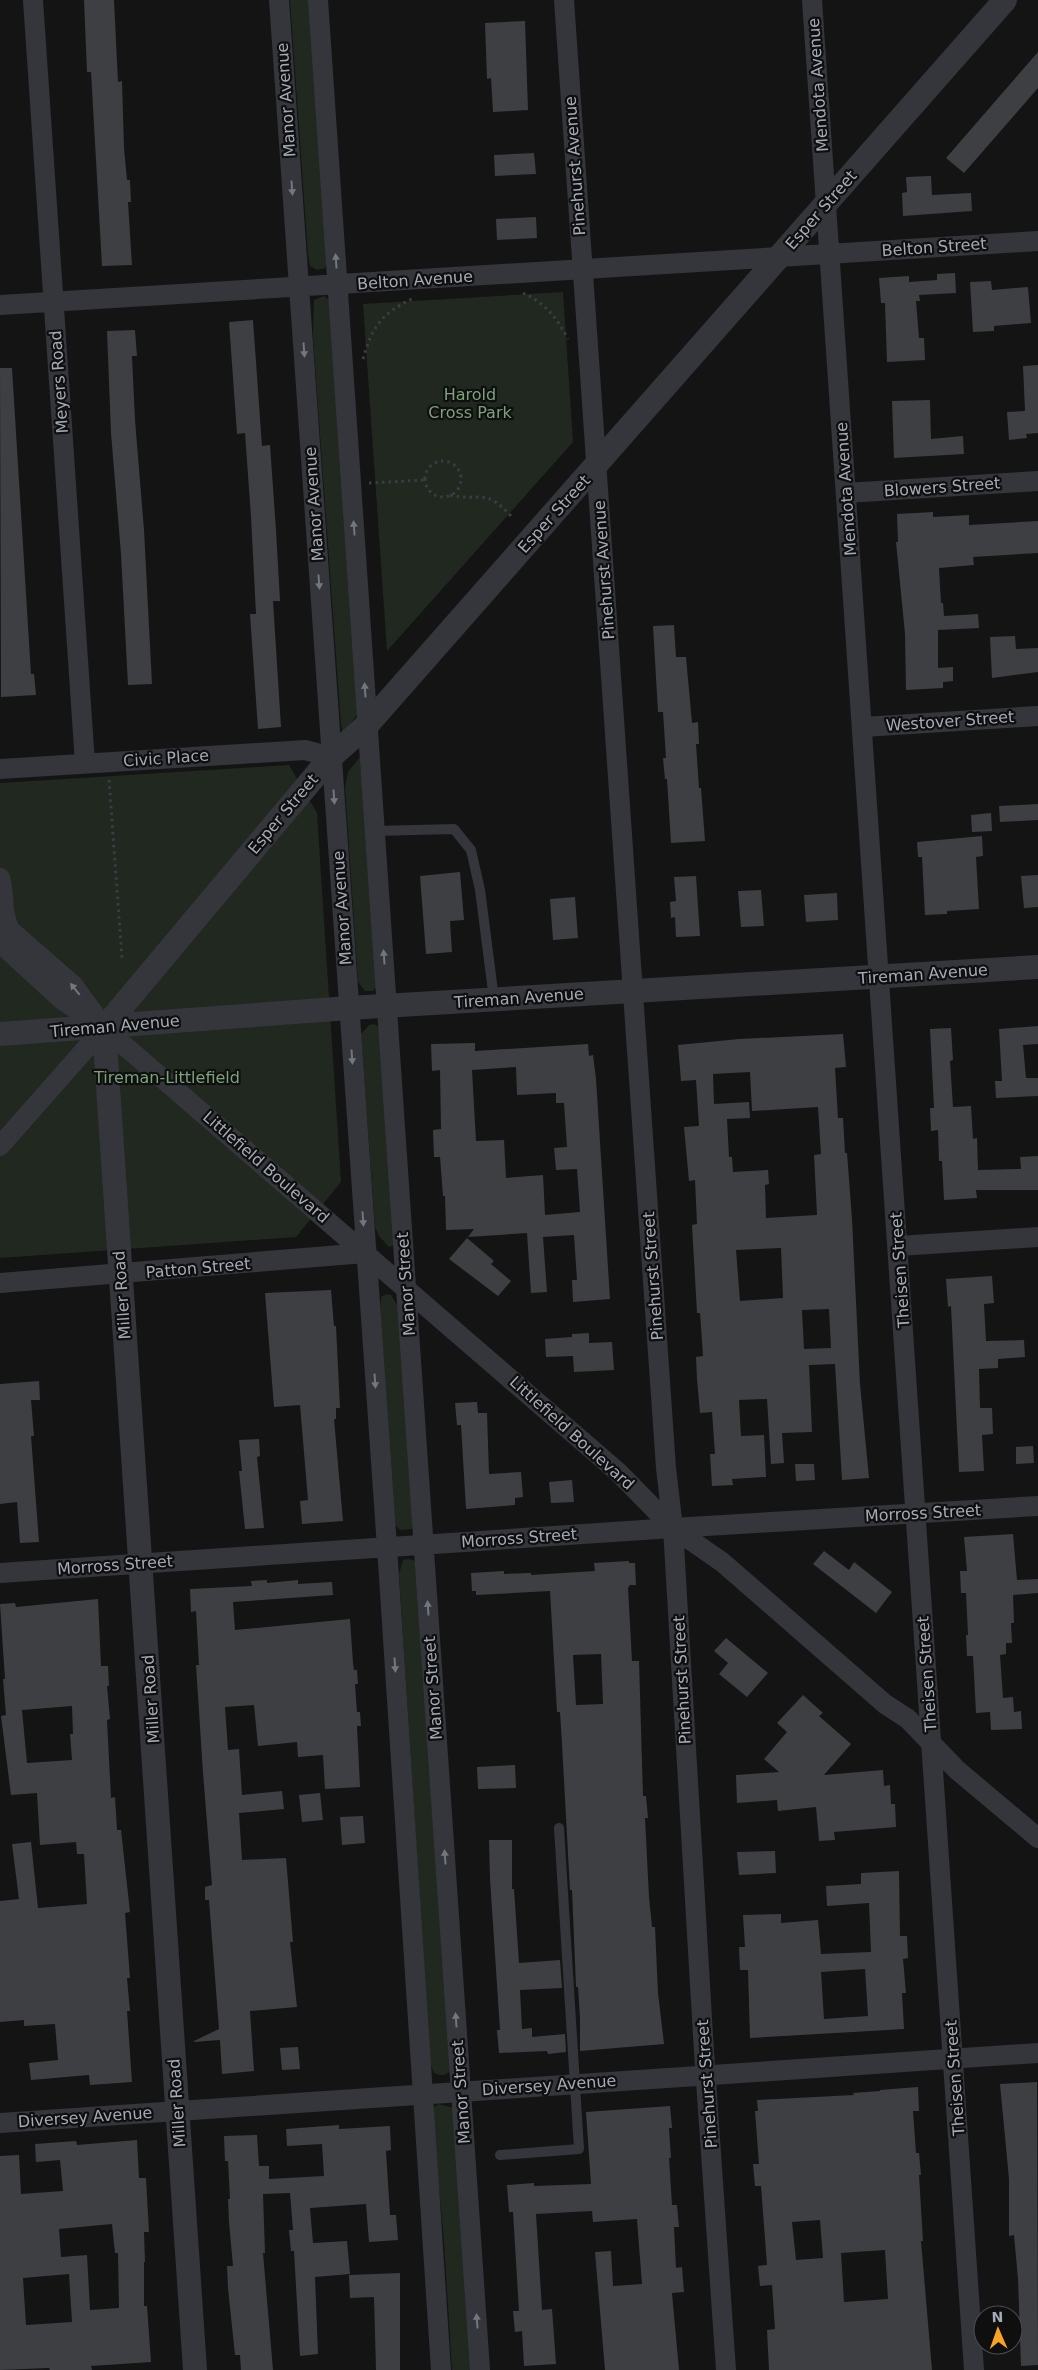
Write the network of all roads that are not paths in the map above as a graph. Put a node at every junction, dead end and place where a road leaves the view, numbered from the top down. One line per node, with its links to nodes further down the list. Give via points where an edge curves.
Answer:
1 (33, 0): 14 (street, Meyers Road)
2 (280, 0): 13 (street, Manor Avenue, one-way to 13)
3 (318, 0): 12 (street, one-way to 3)
4 (564, 0): 11 (street, Pinehurst Avenue)
5 (812, 0): 7 (street, Mendota Avenue)
6 (1005, 0): 7 (street, Esper Street)
7 (826, 204): 9 (street, Mendota Avenue); 10 (street, Esper Street)
8 (1038, 241): 9 (street, Belton Street)
9 (830, 254): 10 (street, Belton Avenue); 18 (street, Mendota Avenue)
10 (780, 257): 11 (street, Belton Avenue); 16 (street, Esper Street)
11 (583, 269): 12 (street, Belton Avenue); 16 (street, Pinehurst Avenue)
12 (338, 285): 13 (street, Belton Avenue); 20 (street, one-way to 12)
13 (299, 287): 14 (street, Belton Avenue); 22 (street, Manor Avenue, one-way to 22)
14 (54, 301): 15 (street, Belton Avenue); 23 (street, Meyers Road)
15 (0, 304)
16 (596, 466): 20 (street, Esper Street); 30 (street, Pinehurst Avenue)
17 (1038, 480): 18 (street, Blowers Street)
18 (846, 493): 21 (street, Mendota Avenue)
19 (1038, 716): 21 (street, Westover Street)
20 (368, 724): 22 (street, Esper Street); 25 (street)
21 (863, 727): 29 (street, Mendota Avenue)
22 (331, 757): 23 (street, Civic Place, via 305,750); 33 (street, Manor Avenue, one-way to 33); 34 (street, Esper Street)
23 (85, 764): 24 (street, Civic Place)
24 (0, 769)
25 (375, 830): 31 (lane, via 454,829 471,850 480,890); 32 (street, one-way to 25)
26 (0, 878): 34 (street, one-way to 26, via 73,985 2,920)
27 (0, 944): 34 (street, via 60,999)
28 (1038, 967): 29 (street, Tireman Avenue)
29 (880, 977): 30 (street, Tireman Avenue); 38 (street, Theisen Street)
30 (634, 991): 31 (street, Tireman Avenue); 45 (street, Pinehurst Street, via 666,1468)
31 (494, 1000): 32 (street, Tireman Avenue)
32 (387, 1006): 33 (street, Tireman Avenue); 42 (street, Manor Street)
33 (349, 1008): 34 (street, Tireman Avenue); 39 (street, one-way to 39)
34 (104, 1028): 35 (street, Tireman Avenue); 36 (street); 39 (street, Littlefield Boulevard); 40 (street, Miller Road)
35 (0, 1034)
36 (0, 1146)
37 (1038, 1237): 38 (street)
38 (898, 1246): 44 (street, Theisen Street)
39 (365, 1253): 40 (street, Patton Street); 42 (street, Littlefield Boulevard); 47 (street, one-way to 47)
40 (120, 1274): 41 (street, Patton Street); 48 (street, Miller Road)
41 (0, 1283)
42 (407, 1289): 45 (street, Littlefield Boulevard, via 621,1474); 46 (street, Manor Street)
43 (1038, 1506): 44 (street, Morross Street)
44 (916, 1514): 45 (street, Morross Street); 50 (street, Theisen Street)
45 (674, 1528): 46 (street, Morross Street); 50 (street, Littlefield Boulevard, via 722,1562 885,1704 908,1719); 55 (street, Pinehurst Street)
46 (424, 1545): 47 (street, Morross Street); 57 (street, Manor Street, one-way to 46)
47 (388, 1548): 48 (street, Morross Street); 58 (street, one-way to 58)
48 (142, 1563): 49 (street, Morross Street); 59 (street, Miller Road)
49 (0, 1573)
50 (932, 1746): 52 (street, Littlefield Boulevard); 54 (street, Theisen Street)
51 (559, 1828): 56 (lane)
52 (1038, 1838)
53 (1038, 2053): 54 (street, Diversey Avenue)
54 (954, 2058): 55 (street, Diversey Avenue); 66 (street, Theisen Street)
55 (706, 2075): 56 (street, Diversey Avenue); 65 (street, Pinehurst Street)
56 (575, 2084): 57 (street, Diversey Avenue); 61 (lane, via 579,2149)
57 (462, 2091): 58 (street, Diversey Avenue); 64 (street, Manor Street, one-way to 57)
58 (422, 2094): 59 (street, Diversey Avenue); 63 (street)
59 (177, 2110): 60 (street, Diversey Avenue); 62 (street, Miller Road)
60 (0, 2123)
61 (500, 2155)
62 (195, 2370)
63 (441, 2370)
64 (480, 2370)
65 (726, 2370)
66 (974, 2370)

